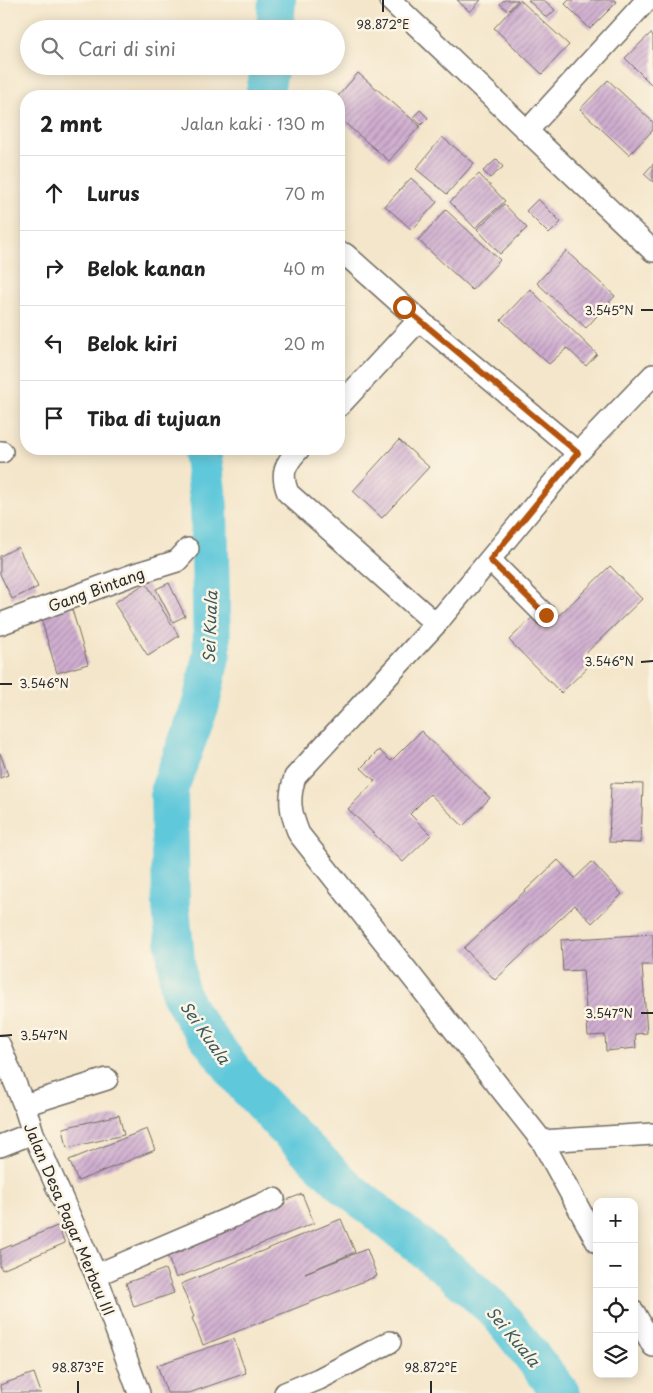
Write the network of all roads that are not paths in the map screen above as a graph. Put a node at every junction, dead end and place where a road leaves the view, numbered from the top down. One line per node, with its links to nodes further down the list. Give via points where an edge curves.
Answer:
1 (390, 0): 3 (street)
2 (647, 0): 3 (street)
3 (528, 130): 4 (street)
4 (653, 251)
5 (345, 254): 6 (street)
6 (419, 320): 8 (street); 9 (street)
7 (653, 375): 9 (street)
8 (345, 400)
9 (578, 453): 12 (street)
10 (294, 455): 15 (street, via 284,472 288,493)
11 (188, 549): 14 (street, Gang Bintang, via 177,561)
12 (490, 560): 13 (street); 15 (street)
13 (546, 615)
14 (0, 624)
15 (436, 624): 21 (street, via 295,777 290,792 292,815 299,834)
16 (0, 1046): 18 (street, Jalan Desa Pagar Merbau III)
17 (107, 1079): 18 (street)
18 (24, 1106): 19 (street, Jalan Desa Pagar Merbau III)
19 (33, 1133): 22 (street); 25 (street, Jalan Desa Pagar Merbau III)
20 (653, 1134): 21 (street)
21 (542, 1140): 24 (street)
22 (0, 1146)
23 (274, 1199): 25 (street)
24 (593, 1235)
25 (96, 1275): 29 (street, Jalan Desa Pagar Merbau III)
26 (638, 1319): 28 (street)
27 (390, 1342): 30 (street, via 319,1379)
28 (653, 1346)
29 (139, 1393)
30 (284, 1393)

